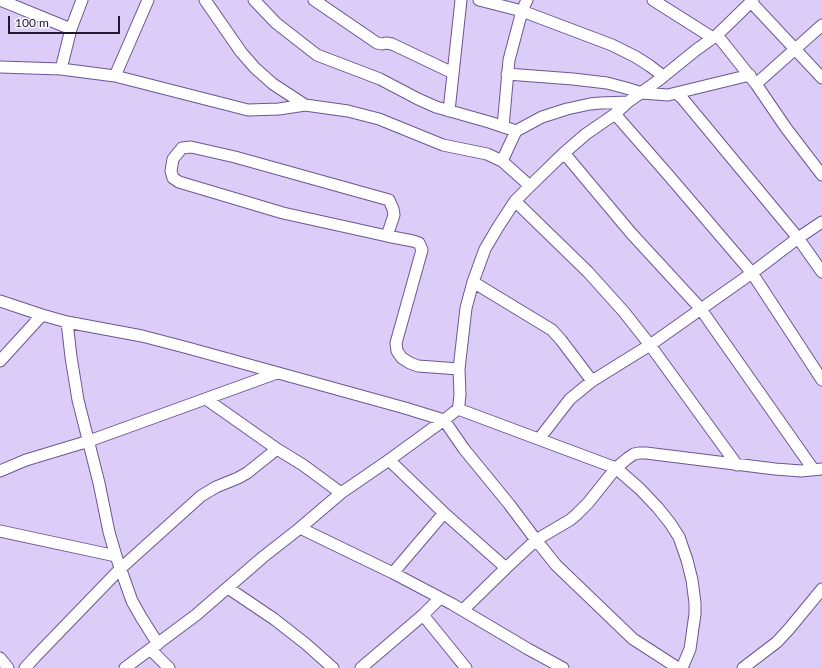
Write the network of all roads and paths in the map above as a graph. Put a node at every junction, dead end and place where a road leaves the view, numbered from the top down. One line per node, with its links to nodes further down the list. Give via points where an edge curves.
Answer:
1 (0, 0): 14 (street)
2 (82, 0): 14 (street)
3 (148, 0): 21 (street)
4 (205, 0): 28 (street, via 255,68 273,84)
5 (254, 0): 29 (street, via 276,23 317,55 380,80 425,103)
6 (314, 0): 19 (street, via 377,43 392,44)
7 (461, 0): 19 (street)
8 (479, 0): 12 (street)
9 (527, 0): 12 (street)
10 (653, 0): 15 (street)
11 (752, 1): 15 (street); 16 (street)
12 (522, 11): 20 (street); 22 (street, via 636,57)
13 (822, 24): 16 (street)
14 (71, 29): 18 (street)
15 (715, 37): 22 (street); 24 (street)
16 (796, 49): 23 (street); 24 (street)
17 (0, 67): 18 (street)
18 (61, 69): 21 (street)
19 (453, 73): 29 (street)
20 (507, 74): 25 (street, via 607,83); 31 (street)
21 (115, 76): 28 (street, via 248,110)
22 (663, 76): 25 (street)
23 (822, 78)
24 (753, 79): 26 (street); 35 (street)
25 (642, 93): 26 (street); 27 (street)
26 (676, 94): 40 (street)
27 (628, 102): 30 (street); 32 (street, via 600,103 567,109 542,117)
28 (305, 105): 34 (street, via 360,113 443,145 486,154)
29 (449, 111): 31 (street)
30 (614, 114): 33 (street); 41 (street)
31 (503, 127): 32 (street)
32 (516, 131): 34 (street)
33 (564, 153): 36 (street); 45 (street, via 631,233)
34 (502, 161): 36 (street)
35 (822, 175)
36 (530, 186): 37 (street)
37 (515, 202): 43 (street, via 485,250); 48 (street, via 588,272)
38 (822, 222): 40 (street)
39 (387, 236): 39 (street, via 283,213 179,182 173,178 171,171 173,159 182,148 192,147 389,200 394,215); 50 (street, via 420,243 422,250 396,343 397,351 402,358 418,366)
40 (798, 238): 41 (street); 42 (street)
41 (752, 272): 45 (street); 52 (street)
42 (822, 272)
43 (473, 282): 50 (street, via 466,308); 53 (street, via 552,330)
44 (0, 301): 46 (street)
45 (700, 308): 48 (street); 63 (street)
46 (42, 315): 47 (street); 49 (street)
47 (67, 322): 51 (street, via 142,336); 58 (street, via 77,394)
48 (650, 345): 53 (street); 61 (street)
49 (0, 361)
50 (459, 368): 55 (street)
51 (277, 373): 54 (street); 56 (street)
52 (822, 380)
53 (592, 382): 57 (street, via 570,399)
54 (206, 398): 58 (street); 59 (street)
55 (458, 409): 56 (street); 57 (street)
56 (444, 420): 60 (street); 69 (street)
57 (539, 439): 62 (street)
58 (89, 441): 64 (street, via 26,460); 70 (street)
59 (278, 449): 65 (street); 72 (street, via 238,478 202,496)
60 (389, 460): 65 (street); 66 (street)
61 (737, 465): 62 (street, via 639,453); 63 (street, via 801,471)
62 (616, 468): 69 (street, via 588,503 570,520); 90 (street, via 640,489 670,523 679,537 687,560 692,580 695,614 690,649)
63 (818, 469)
64 (0, 471)
65 (342, 493): 67 (street)
66 (444, 513): 71 (street); 73 (street)
67 (300, 528): 73 (street); 74 (street)
68 (0, 531): 70 (street)
69 (536, 540): 71 (street); 89 (street, via 556,565 626,633)
70 (116, 556): 72 (street)
71 (506, 568): 77 (street)
72 (120, 569): 79 (street); 82 (street)
73 (393, 573): 76 (street)
74 (228, 588): 79 (street); 85 (street, via 274,619)
75 (822, 589): 91 (street, via 790,630)
76 (440, 598): 77 (street); 78 (street)
77 (463, 610): 88 (street)
78 (423, 615): 86 (street); 87 (street)
79 (154, 647): 83 (street); 84 (street)
80 (0, 658): 81 (street)
81 (8, 668)
82 (25, 668)
83 (125, 668)
84 (169, 668)
85 (333, 668)
86 (361, 668)
87 (465, 668)
88 (563, 668)
89 (678, 668)
90 (682, 668)
91 (743, 668)

